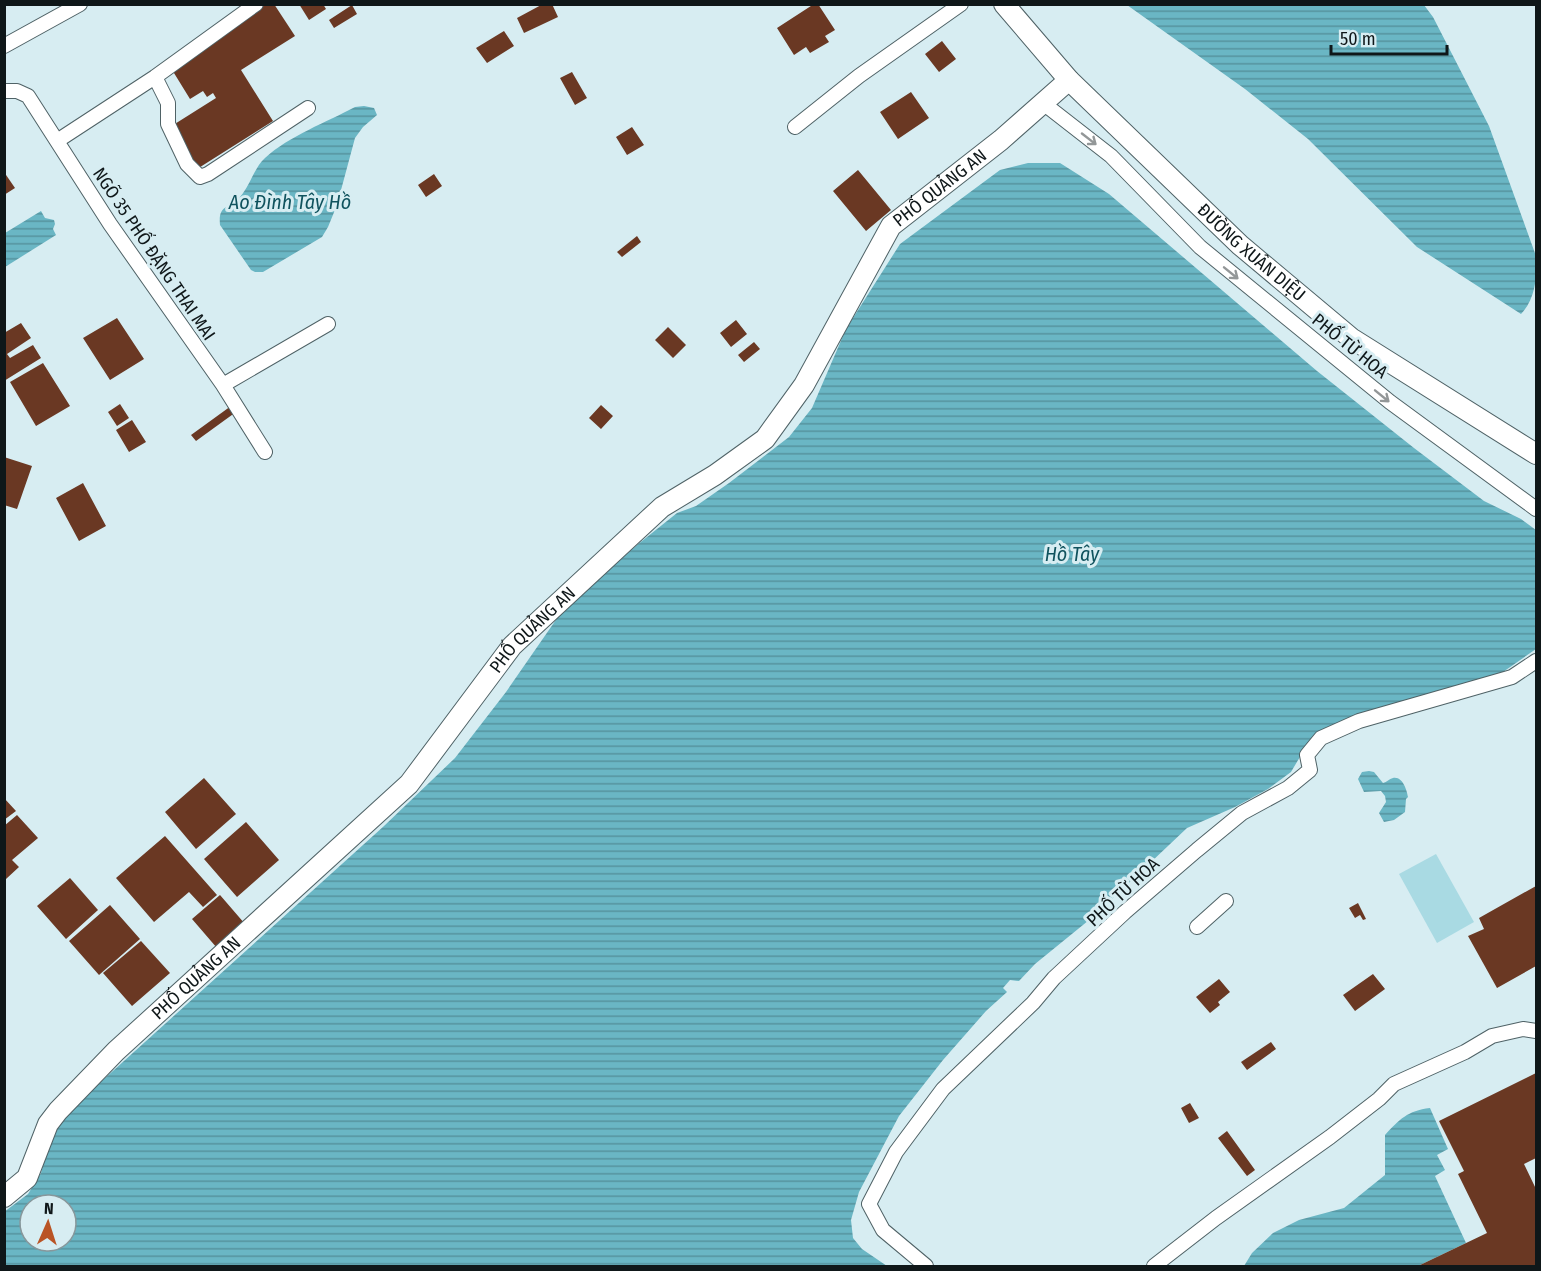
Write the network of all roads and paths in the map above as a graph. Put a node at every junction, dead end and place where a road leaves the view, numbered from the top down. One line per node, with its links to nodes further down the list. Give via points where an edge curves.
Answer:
1 (81, 4): 5 (street)
2 (256, 4): 6 (street)
3 (961, 4): 11 (street)
4 (1002, 6): 7 (street, ĐƯỜNG XUÂN DIỆU)
5 (4, 46)
6 (155, 77): 10 (street, via 168,103 168,124 187,164 200,177); 12 (street)
7 (1069, 80): 9 (street, PHỐ QUẢNG AN); 16 (street, ĐƯỜNG XUÂN DIỆU, via 1240,245 1351,338)
8 (4, 91): 12 (street, NGÕ 35 PHỐ ĐẶNG THAI MAI, via 28,96)
9 (1043, 103): 17 (street, PHỐ TỪ HOA, one-way to 17, via 1111,156 1200,247 1390,402); 22 (street, PHỐ QUẢNG AN, via 891,226 804,385 765,439 662,507 512,646 409,784 116,1052 58,1111 48,1124 27,1178)
10 (308, 108)
11 (795, 127)
12 (57, 141): 14 (street, NGÕ 35 PHỐ ĐẶNG THAI MAI)
13 (328, 324): 14 (street)
14 (223, 385): 15 (street, NGÕ 35 PHỐ ĐẶNG THAI MAI)
15 (265, 452)
16 (1536, 454)
17 (1536, 509)
18 (1536, 661): 23 (street, PHỐ TỪ HOA, via 1512,677 1359,721 1321,738 1307,755 1310,770 1288,788 1242,813 1054,978 943,1089 896,1152 869,1204 883,1230)
19 (1226, 901): 20 (street)
20 (1197, 927)
21 (1536, 1031): 24 (street, via 1523,1029 1492,1036 1394,1083 1330,1137)
22 (4, 1197)
23 (926, 1266)
24 (1154, 1266)

